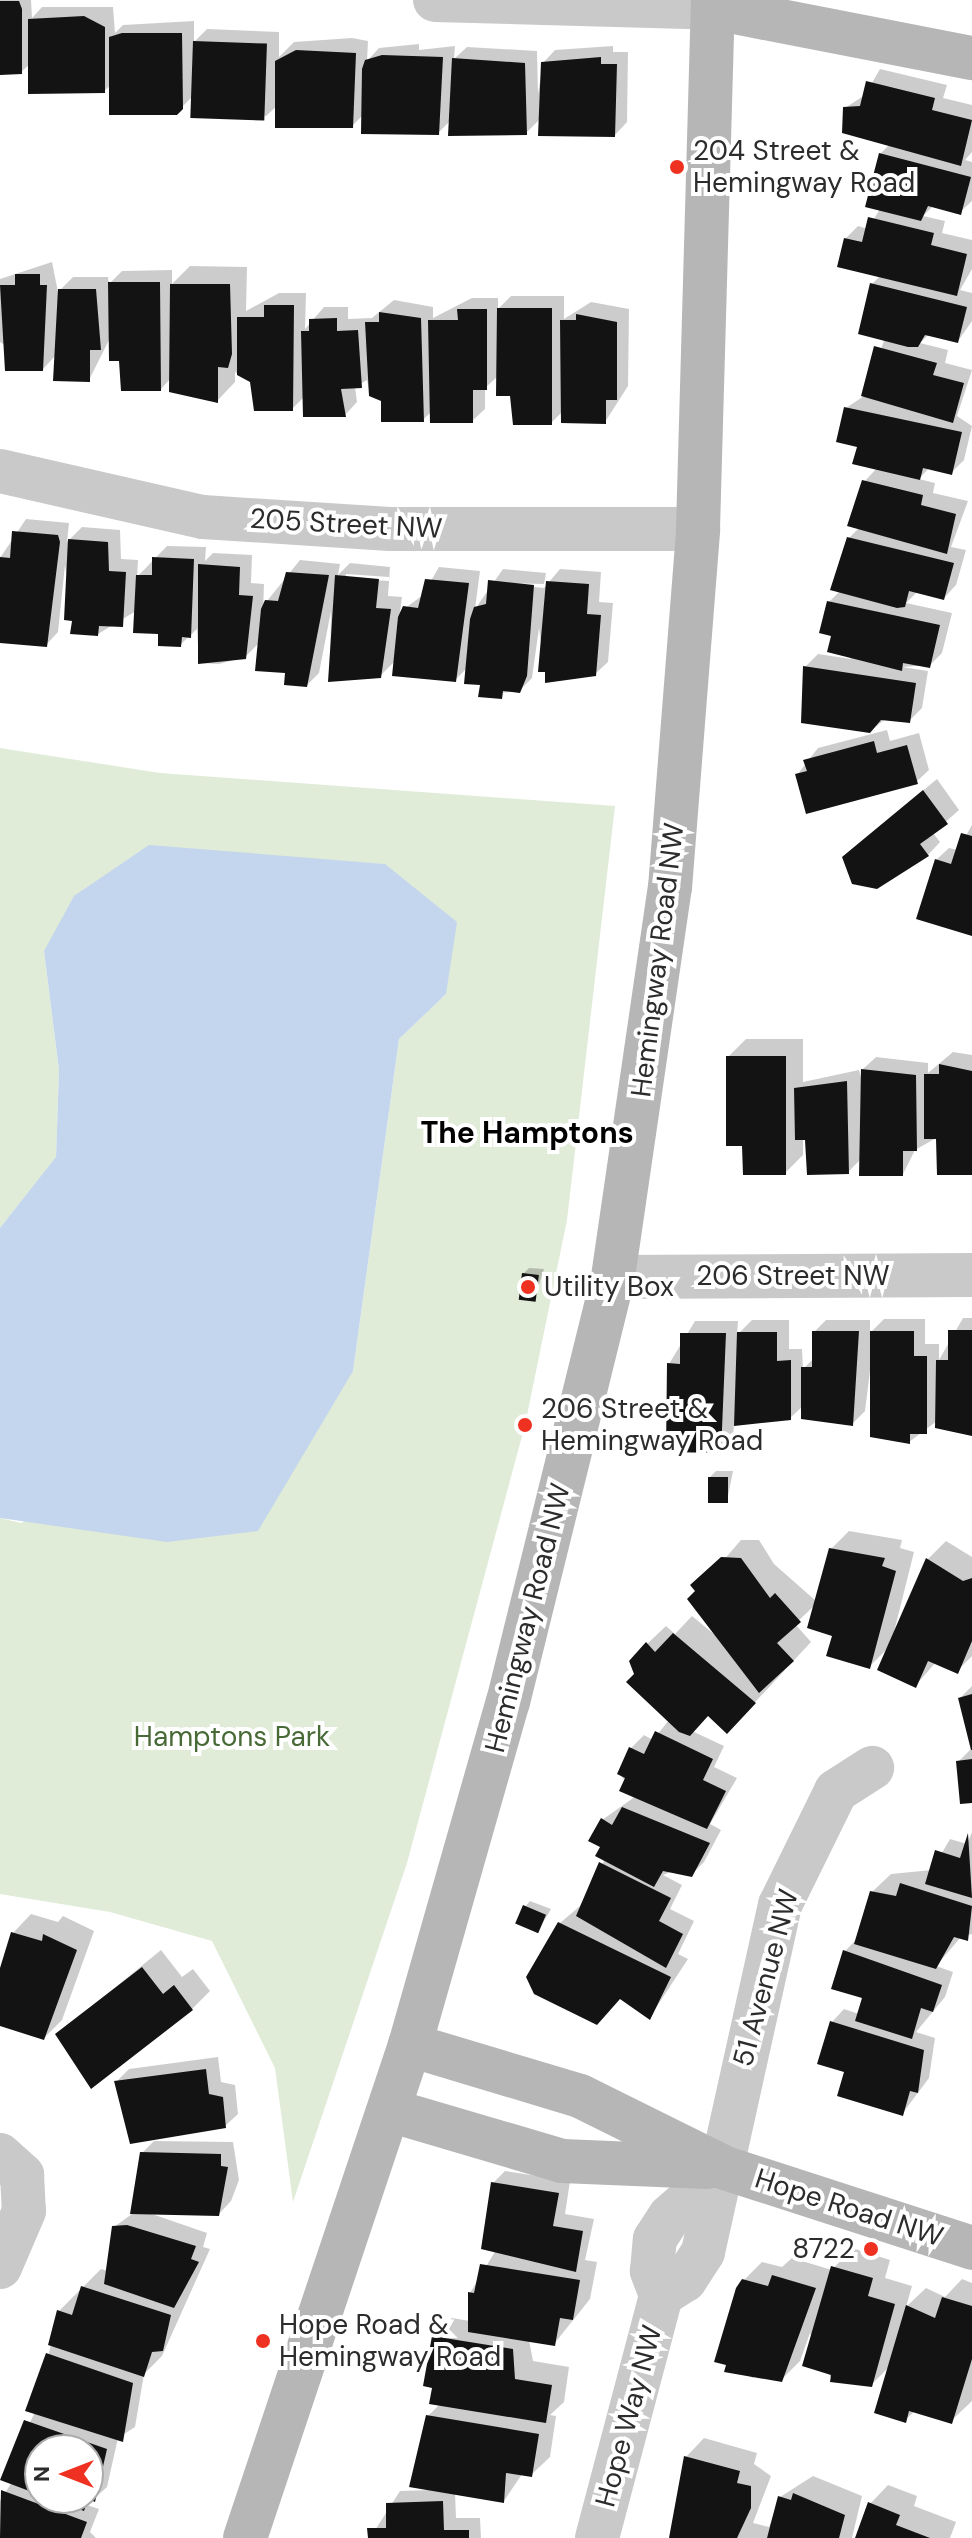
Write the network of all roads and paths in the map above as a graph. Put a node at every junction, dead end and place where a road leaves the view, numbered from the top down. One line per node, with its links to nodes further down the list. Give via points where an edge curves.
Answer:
1 (435, 0): 2 (street)
2 (714, 4): 3 (street); 5 (street, Hemingway Road NW)
3 (972, 58)
4 (0, 471): 5 (street, 205 Street NW, via 203,517 390,529)
5 (698, 529): 7 (street, Hemingway Road NW, via 670,888)
6 (972, 1275): 7 (street, 206 Street NW)
7 (613, 1277): 9 (street, Hemingway Road NW, via 508,1702)
8 (872, 1768): 12 (street, 51 Avenue NW, via 836,1791 780,1905 725,2140)
9 (410, 2045): 10 (street, Hemingway Road NW); 12 (street, Hope Road NW, via 580,2096)
10 (389, 2110): 12 (street, Hope Road NW, via 562,2161); 15 (street, Hemingway Road NW)
11 (0, 2155): 14 (street, via 22,2175 24,2211)
12 (725, 2168): 13 (street, Hope Road NW); 16 (street, Hope Way NW, via 703,2252 685,2280 661,2295)
13 (972, 2248)
14 (0, 2267)
15 (245, 2538)
16 (597, 2538)

